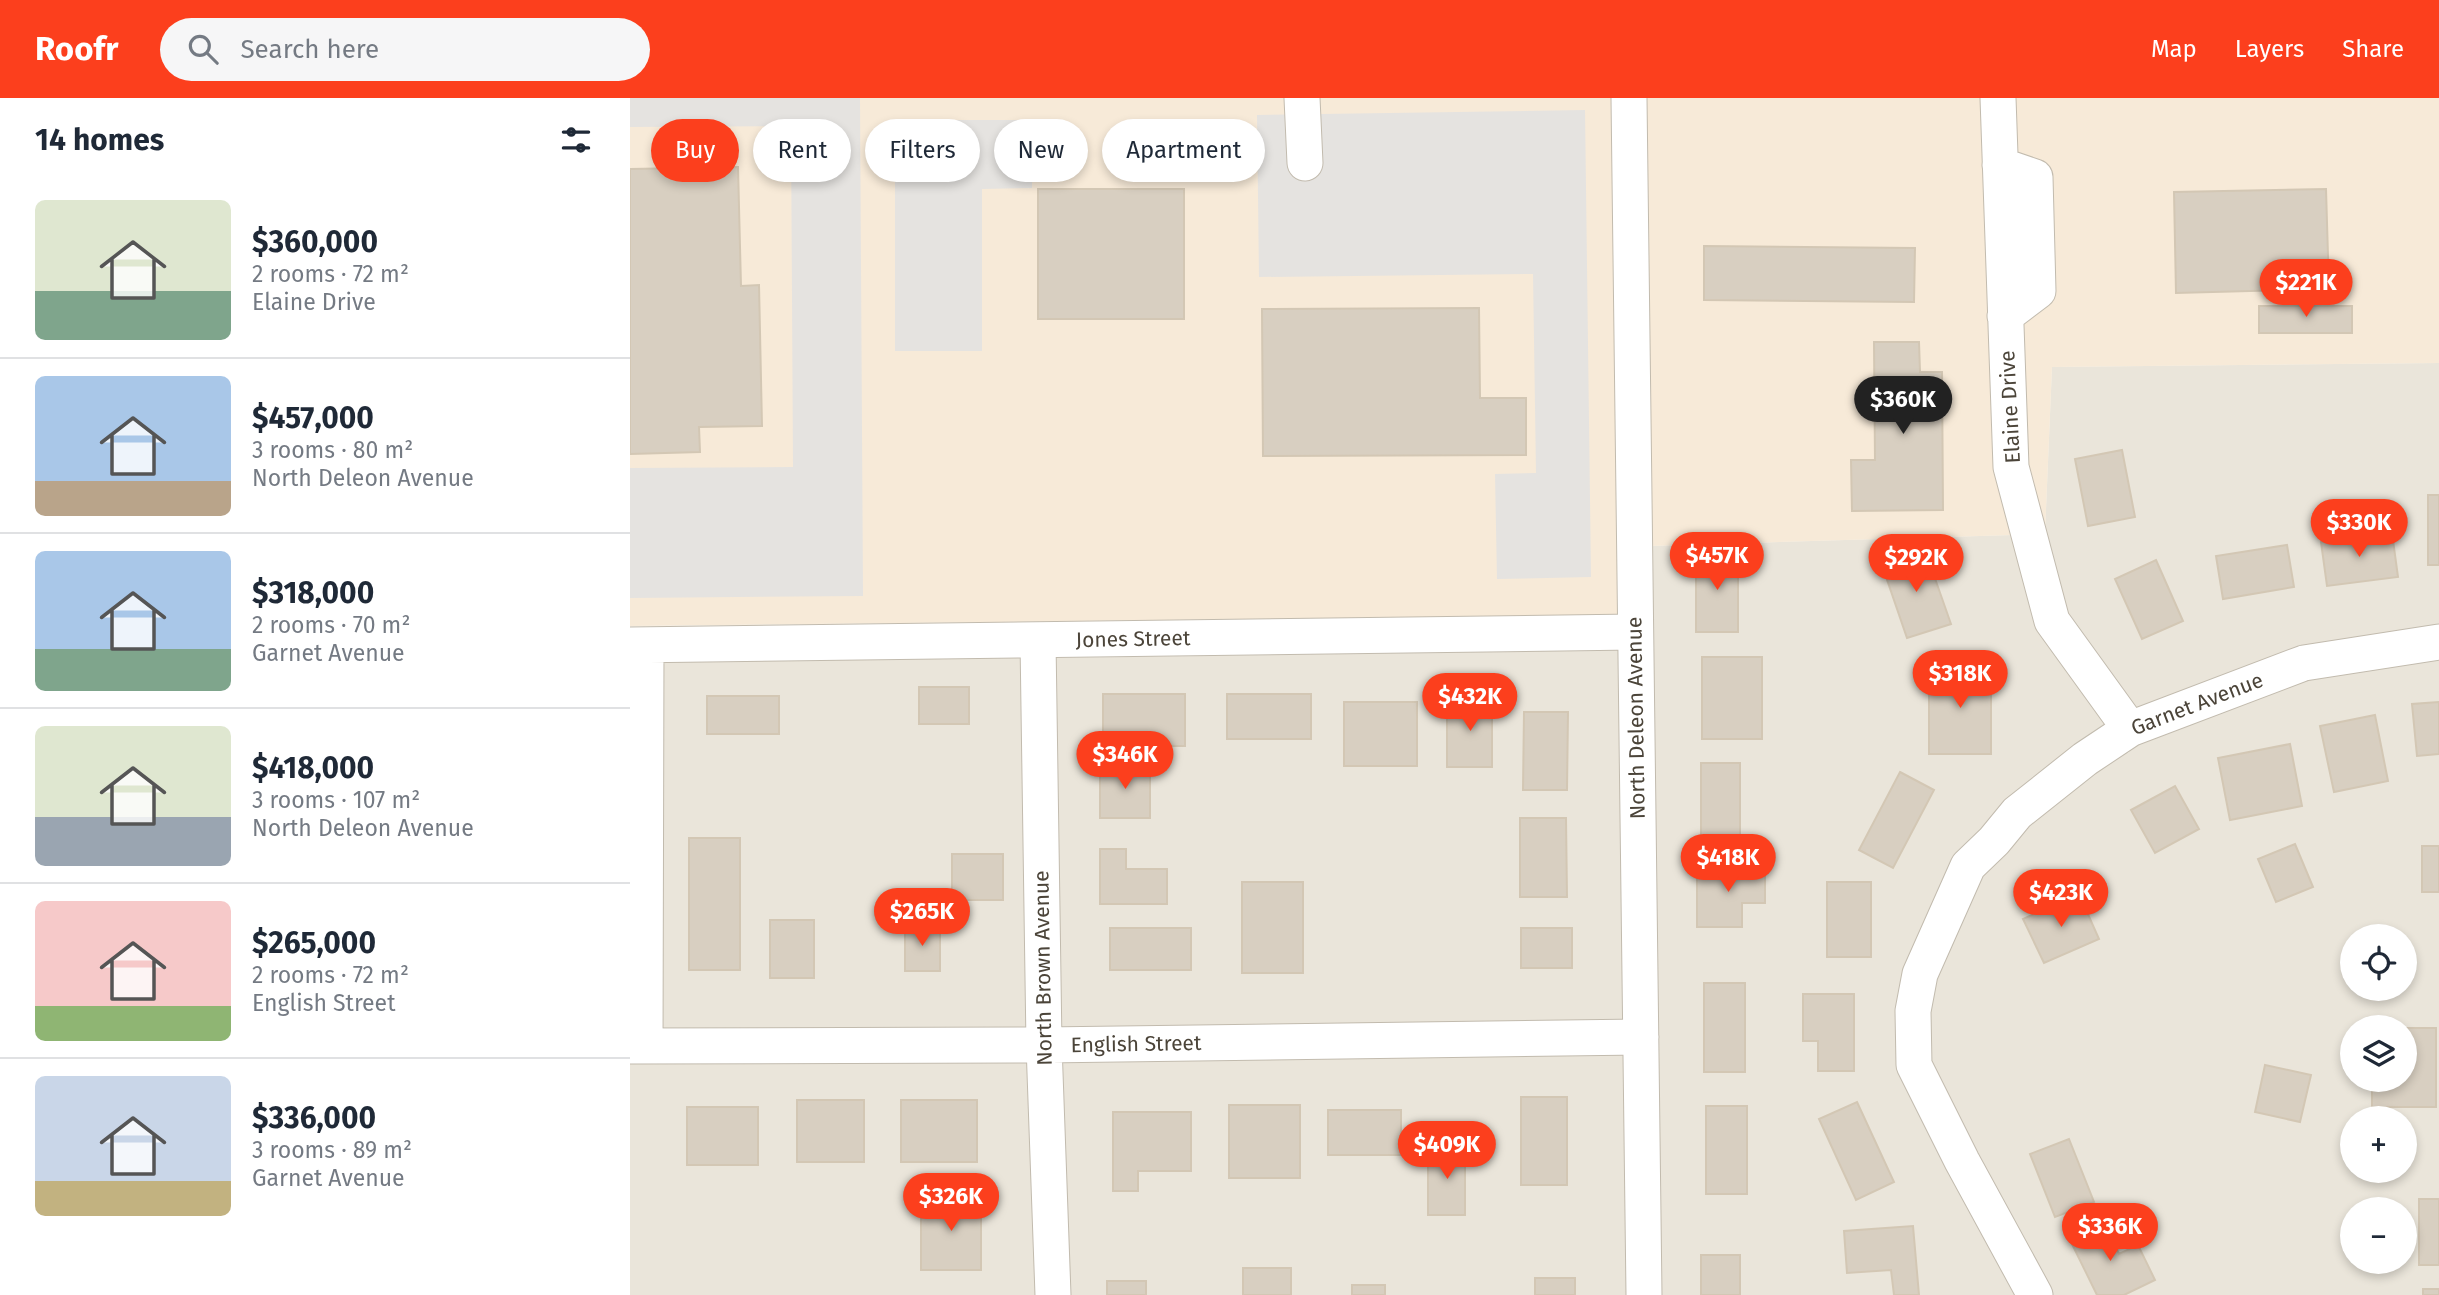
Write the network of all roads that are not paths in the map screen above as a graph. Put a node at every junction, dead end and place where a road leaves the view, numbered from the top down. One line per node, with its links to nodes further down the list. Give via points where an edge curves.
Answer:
1 (1303, 98): 4 (street)
2 (1629, 98): 5 (street, North Deleon Avenue)
3 (1998, 98): 9 (street, Elaine Drive, via 2011,467 2052,621)
4 (1305, 163)
5 (1635, 632): 6 (street, Jones Street); 10 (street, North Deleon Avenue)
6 (1038, 640): 8 (street, Jones Street); 11 (street, North Brown Avenue)
7 (2439, 642): 9 (street, Garnet Avenue, via 2304,663)
8 (638, 645): 12 (street)
9 (2130, 729): 15 (street, Garnet Avenue, via 2025,806 1968,866 1920,974 1913,1011 1914,1065)
10 (1641, 1037): 11 (street, English Street); 14 (street, North Deleon Avenue)
11 (1044, 1045): 12 (street, English Street); 13 (street, North Brown Avenue)
12 (638, 1046)
13 (1052, 1295)
14 (1644, 1295)
15 (2035, 1295)

